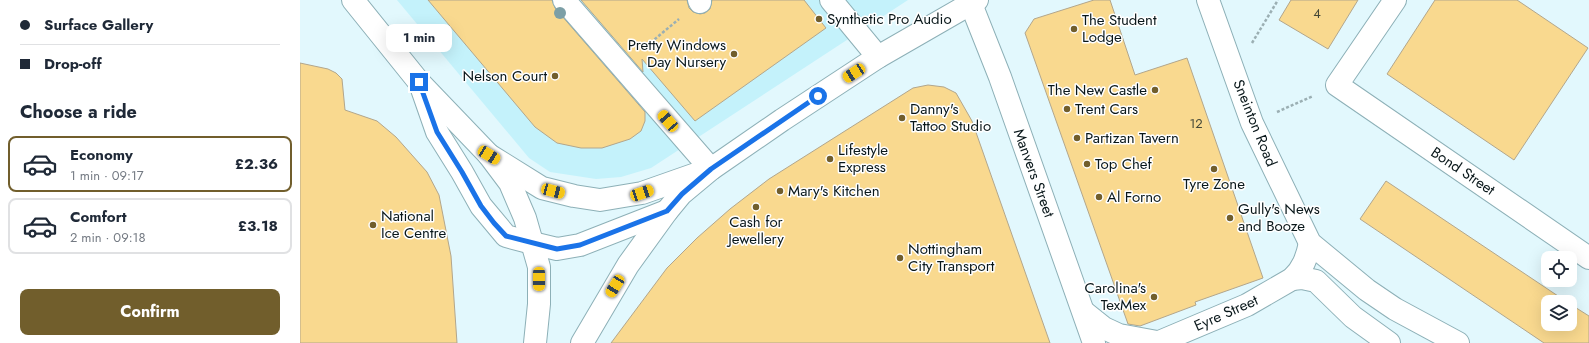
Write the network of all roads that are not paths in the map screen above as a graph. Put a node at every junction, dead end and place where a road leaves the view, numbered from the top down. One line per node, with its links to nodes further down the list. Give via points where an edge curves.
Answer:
1 (353, 0): 8 (main road)
2 (564, 0): 10 (main road)
3 (831, 0): 7 (main road)
4 (1208, 0): 13 (main road, Sneinton Road, via 1252,123)
5 (1395, 0): 14 (main road, Bond Street, via 1337,85)
6 (972, 1): 7 (main road); 16 (main road, Manvers Street)
7 (878, 57): 10 (main road)
8 (419, 82): 9 (main road); 12 (main road, via 437,132 481,206 506,236)
9 (489, 155): 10 (main road, via 542,188 600,200 642,193); 12 (main road, via 510,183 525,218)
10 (711, 169): 11 (main road)
11 (667, 211): 12 (main road, via 580,245 557,249); 19 (main road, via 628,264)
12 (532, 243): 18 (main road, via 539,267)
13 (1310, 243): 15 (main road, via 1303,264); 22 (main road, Sneinton Road, via 1367,290 1395,309)
14 (1589, 258)
15 (1292, 279): 17 (main road, Eyre Street, via 1247,305); 21 (main road, via 1316,281 1353,317)
16 (1084, 312): 17 (main road, Eyre Street, via 1104,328 1119,335); 20 (main road, Manvers Street)
17 (1157, 342)
18 (535, 343)
19 (582, 343)
20 (1094, 343)
21 (1389, 343)
22 (1458, 343)

